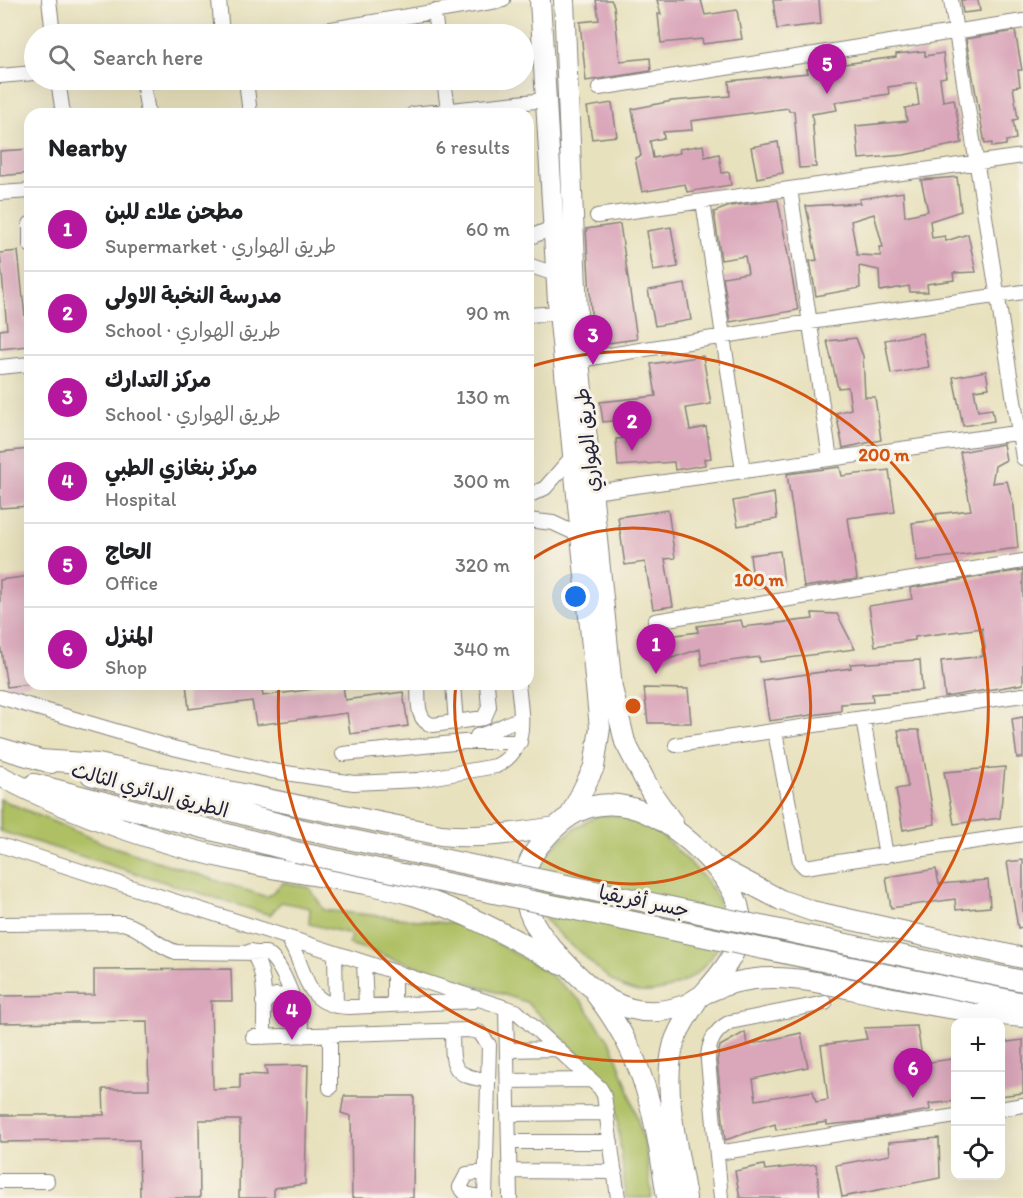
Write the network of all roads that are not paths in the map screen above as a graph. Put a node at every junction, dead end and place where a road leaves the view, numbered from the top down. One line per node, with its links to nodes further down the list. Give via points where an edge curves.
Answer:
1 (49, 0): 9 (street)
2 (219, 0): 10 (street)
3 (503, 0): 7 (street)
4 (540, 0): 21 (highway, طريق الهواري)
5 (564, 0): 44 (highway, طريق الهواري)
6 (951, 0): 13 (street)
7 (434, 11): 11 (street); 12 (street)
8 (1023, 21): 13 (street)
9 (52, 24)
10 (221, 24)
11 (359, 24)
12 (436, 24)
13 (956, 31): 16 (street); 28 (street)
14 (24, 74): 15 (street)
15 (0, 76)
16 (599, 88)
17 (59, 90): 22 (street)
18 (144, 90): 23 (street)
19 (247, 90): 24 (street)
20 (445, 90): 25 (street)
21 (545, 100): 26 (street); 34 (highway, طريق الهواري)
22 (62, 108)
23 (147, 108)
24 (249, 108)
25 (448, 108)
26 (467, 108)
27 (1023, 156): 28 (street)
28 (976, 163): 29 (street); 39 (street)
29 (790, 189): 32 (street); 42 (street)
30 (24, 191): 31 (street)
31 (0, 193)
32 (703, 201): 33 (street); 43 (street)
33 (597, 216)
34 (552, 228): 35 (street); 37 (highway, طريق الهواري)
35 (534, 236)
36 (534, 267): 37 (street)
37 (555, 274): 40 (highway, طريق الهواري)
38 (1023, 292): 39 (street)
39 (998, 296): 42 (street); 47 (street)
40 (559, 313): 41 (street); 48 (highway, طريق الهواري)
41 (534, 315)
42 (810, 322): 43 (street); 50 (street)
43 (723, 336): 44 (street); 51 (street)
44 (579, 360): 52 (highway, طريق الهواري)
45 (24, 365): 46 (street)
46 (0, 367)
47 (1021, 432): 49 (street); 50 (street)
48 (572, 457): 53 (street, via 545,488); 55 (highway, طريق الهواري)
49 (1023, 458)
50 (830, 459): 51 (street)
51 (743, 471): 52 (street)
52 (592, 492): 76 (highway, طريق الهواري, via 618,720 638,769)
53 (534, 494)
54 (534, 520): 55 (street, via 552,523)
55 (579, 535): 75 (highway, طريق الهواري, via 600,728 594,767)
56 (1023, 561): 57 (street)
57 (655, 621)
58 (419, 690): 66 (street, via 422,720 433,725)
59 (453, 690): 66 (street)
60 (488, 690): 66 (street, via 487,715 481,720)
61 (519, 690): 65 (street)
62 (1023, 695): 64 (street)
63 (0, 697): 69 (street, via 174,748 272,771 354,783 418,780 495,766 506,761)
64 (863, 718): 67 (street); 81 (street)
65 (521, 719): 68 (street); 69 (street)
66 (456, 723)
67 (776, 732): 70 (street); 81 (street, via 800,862 805,867)
68 (464, 742): 69 (street); 72 (street)
69 (520, 742)
70 (676, 745)
71 (0, 748): 73 (highway, الطريق الدائري الثالث)
72 (343, 753)
73 (40, 760): 75 (highway, via 98,764 441,835 496,836); 77 (highway, الطريق الدائري الثالث)
74 (0, 775): 80 (highway, الطريق الدائري الثالث); 89 (highway, via 46,800 169,843 251,864 415,896 490,927)
75 (563, 821): 76 (highway, via 589,808 632,806); 89 (highway, via 538,847 527,866 522,889 535,926)
76 (676, 828): 82 (highway)
77 (300, 829): 91 (highway, جسر أفريقيا, bridge)
78 (1023, 834): 81 (street)
79 (0, 845): 84 (street)
80 (296, 852): 100 (highway, جسر أفريقيا, bridge)
81 (886, 856)
82 (713, 864): 87 (highway, via 781,900 812,911); 94 (highway, via 730,885 741,926 722,972)
83 (0, 924): 85 (street, via 123,923 135,926 164,949 176,952)
84 (287, 938): 86 (street); 102 (street, via 314,994)
85 (251, 951): 95 (street, via 266,953 277,961); 97 (street, via 260,965)
86 (335, 953): 88 (street); 102 (street)
87 (1023, 958)
88 (364, 962): 90 (street); 103 (street)
89 (573, 970): 93 (highway)
90 (394, 972): 92 (street); 101 (street)
91 (1023, 981)
92 (425, 982): 96 (street); 98 (street)
93 (591, 990): 94 (highway, via 626,1008 647,1011 667,1010); 123 (highway, via 610,1014 638,1064 656,1123)
94 (701, 996): 105 (highway, via 760,977 794,979 917,1003); 134 (highway, via 674,1041 670,1062 670,1088)
95 (292, 997): 97 (street, via 276,995); 108 (street)
96 (481, 1000): 98 (street); 104 (street)
97 (262, 1002): 108 (street, via 258,1037)
98 (426, 1003): 101 (street)
99 (825, 1003): 122 (street, via 730,1022 715,1034 708,1061)
100 (1023, 1003)
101 (394, 1005): 103 (street)
102 (336, 1006): 103 (street)
103 (366, 1006)
104 (506, 1008): 109 (street, via 522,1015); 110 (street)
105 (1023, 1017)
106 (452, 1031): 107 (street); 111 (street, via 457,1071 465,1077); 111 (street, via 474,1030 488,1040)
107 (330, 1035): 108 (street); 114 (street)
108 (303, 1036)
109 (559, 1049): 110 (street); 112 (street)
110 (507, 1050): 113 (street)
111 (488, 1080): 125 (street)
112 (591, 1080): 113 (street); 117 (street, via 604,1095)
113 (508, 1081): 118 (street)
114 (330, 1088)
115 (1023, 1105): 116 (street)
116 (1005, 1108)
117 (607, 1113): 118 (street); 121 (street)
118 (508, 1114): 120 (street)
119 (951, 1117): 122 (street)
120 (509, 1142): 121 (street); 124 (street)
121 (611, 1142): 126 (street)
122 (717, 1153): 135 (street)
123 (663, 1168): 132 (street); 133 (highway)
124 (509, 1171): 126 (street); 130 (street)
125 (485, 1172): 129 (street); 129 (street, via 466,1174 460,1187 466,1194)
126 (615, 1172): 131 (street)
127 (0, 1181): 128 (street)
128 (48, 1181)
129 (485, 1198)
130 (510, 1198)
131 (618, 1198)
132 (657, 1198)
133 (667, 1198)
134 (686, 1198)
135 (721, 1198)

